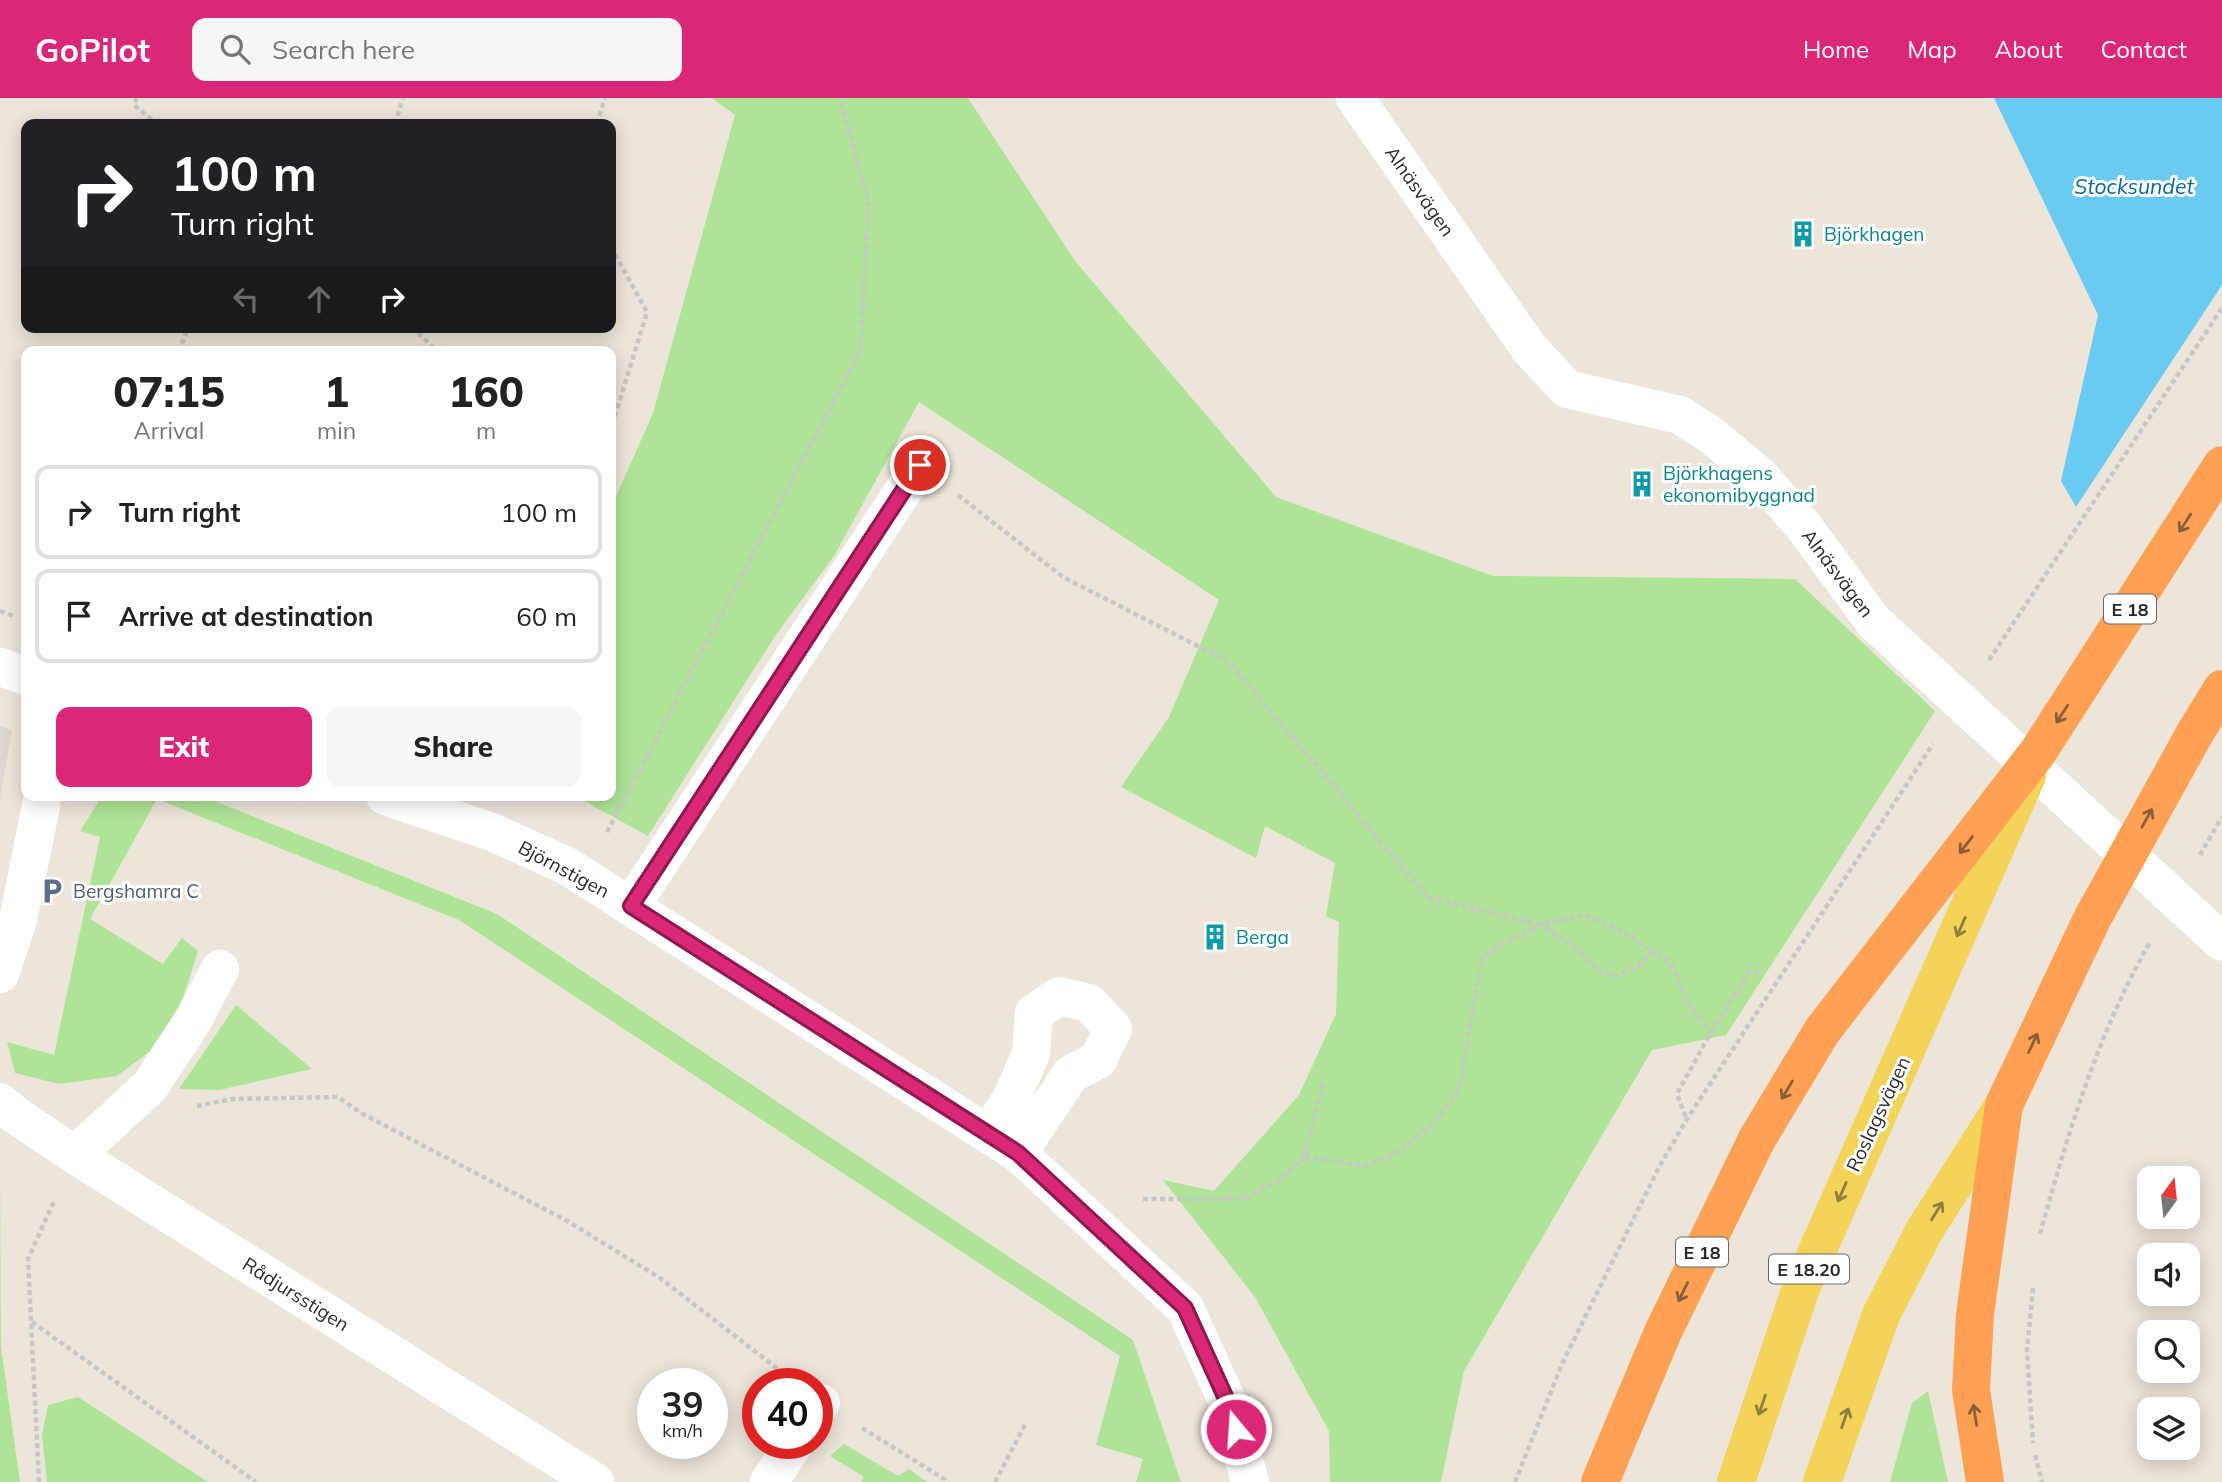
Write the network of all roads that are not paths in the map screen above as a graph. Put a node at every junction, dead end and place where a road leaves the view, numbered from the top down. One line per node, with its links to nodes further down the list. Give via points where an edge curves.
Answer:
1 (1355, 98): 11 (street, Alnäsvägen, via 1529,348 1567,389 1679,415 1711,435 1750,468 1804,527 1874,622)
2 (920, 465): 10 (street)
3 (2222, 465): 7 (highway, E 18, one-way to 7)
4 (0, 667): 5 (street)
5 (21, 674)
6 (2222, 689): 15 (highway, one-way to 6, via 2092,919)
7 (2038, 752): 21 (highway, E 18, one-way to 21, via 1822,1031 1757,1139 1663,1332); 22 (main road, Roslagsvägen / E 18.20, one-way to 22, via 1801,1288)
8 (42, 801): 13 (street, via 18,920)
9 (400, 801): 10 (street, Björnstigen, via 492,832 567,866)
10 (631, 906): 20 (street, Björnstigen, via 1003,1143 1185,1308 1228,1403)
11 (2222, 942)
12 (220, 969): 16 (street, via 192,1023 150,1086)
13 (0, 974)
14 (0, 1102): 16 (street, Rådjursstigen)
15 (2004, 1105): 23 (main road, one-way to 15, via 1881,1315 1924,1231); 24 (highway, one-way to 15, via 1971,1390 1975,1314)
16 (75, 1155): 18 (street, Rådjursstigen)
17 (784, 1459): 19 (street)
18 (595, 1482)
19 (769, 1482)
20 (1251, 1482)
21 (1600, 1482)
22 (1736, 1482)
23 (1822, 1482)
24 (1986, 1482)

